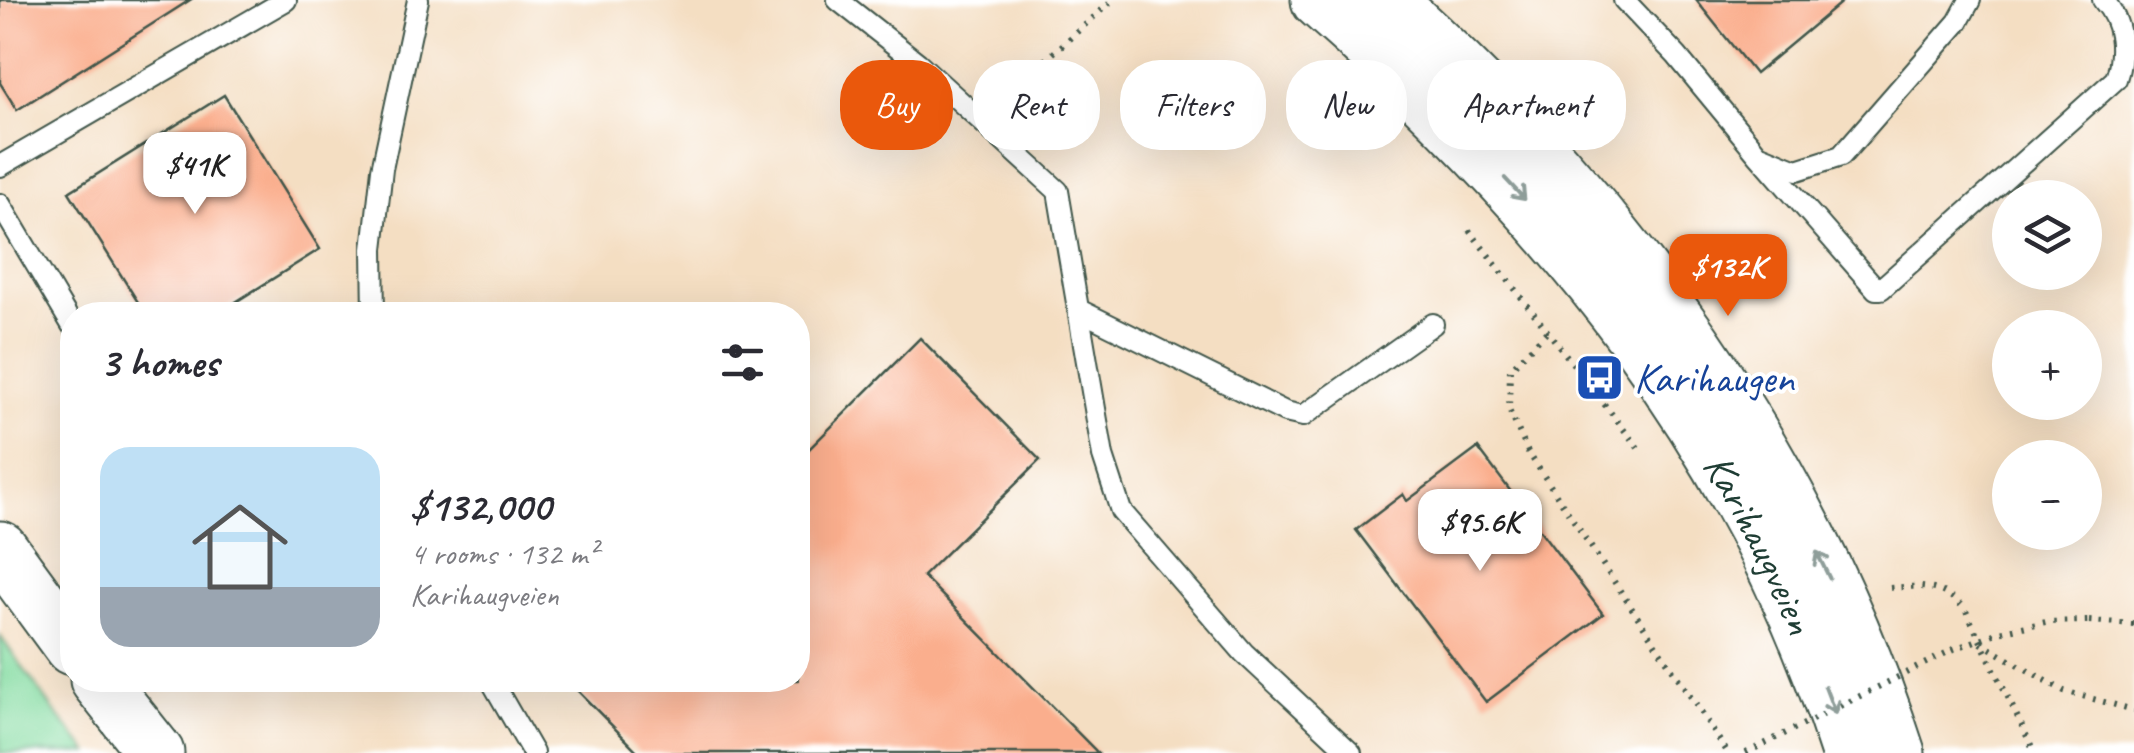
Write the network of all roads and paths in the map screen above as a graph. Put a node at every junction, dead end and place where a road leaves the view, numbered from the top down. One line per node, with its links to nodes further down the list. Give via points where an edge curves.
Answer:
1 (286, 0): 14 (lane)
2 (418, 0): 18 (lane, via 382,169)
3 (838, 0): 11 (lane)
4 (1113, 0): 10 (path)
5 (1319, 0): 36 (main road, Karihaugveien, one-way to 36, via 1544,220 1663,375 1762,540)
6 (1387, 0): 37 (main road, Karihaugveien, one-way to 6, via 1806,530 1702,356 1642,271 1522,130)
7 (1624, 0): 13 (lane)
8 (1970, 0): 13 (lane, via 1841,156 1797,170)
9 (2104, 0): 13 (lane, via 2121,40 2116,79 1881,289)
10 (1045, 60)
11 (973, 113)
12 (1013, 150): 20 (lane, via 1058,191)
13 (1758, 154)
14 (0, 166)
15 (0, 204): 19 (lane)
16 (1784, 234): 17 (path)
17 (1736, 272)
18 (374, 302)
19 (60, 305)
20 (1079, 310): 21 (lane, via 1303,416); 33 (lane, via 1103,456 1121,510 1244,654)
21 (1433, 324)
22 (1546, 332): 34 (path, via 1510,369 1509,410 1528,452)
23 (0, 549): 26 (main road)
24 (1890, 588): 27 (path, via 1918,585 1954,597)
25 (2134, 624): 35 (path, bridge, via 2089,621 1999,632)
26 (60, 631)
27 (1981, 643): 30 (path, via 2064,692); 38 (path)
28 (108, 692): 31 (main road)
29 (498, 692): 32 (lane)
30 (2134, 710)
31 (156, 753)
32 (533, 753)
33 (1350, 753)
34 (1728, 753)
35 (1746, 753)
36 (1849, 753)
37 (1897, 753)
38 (2034, 753)

